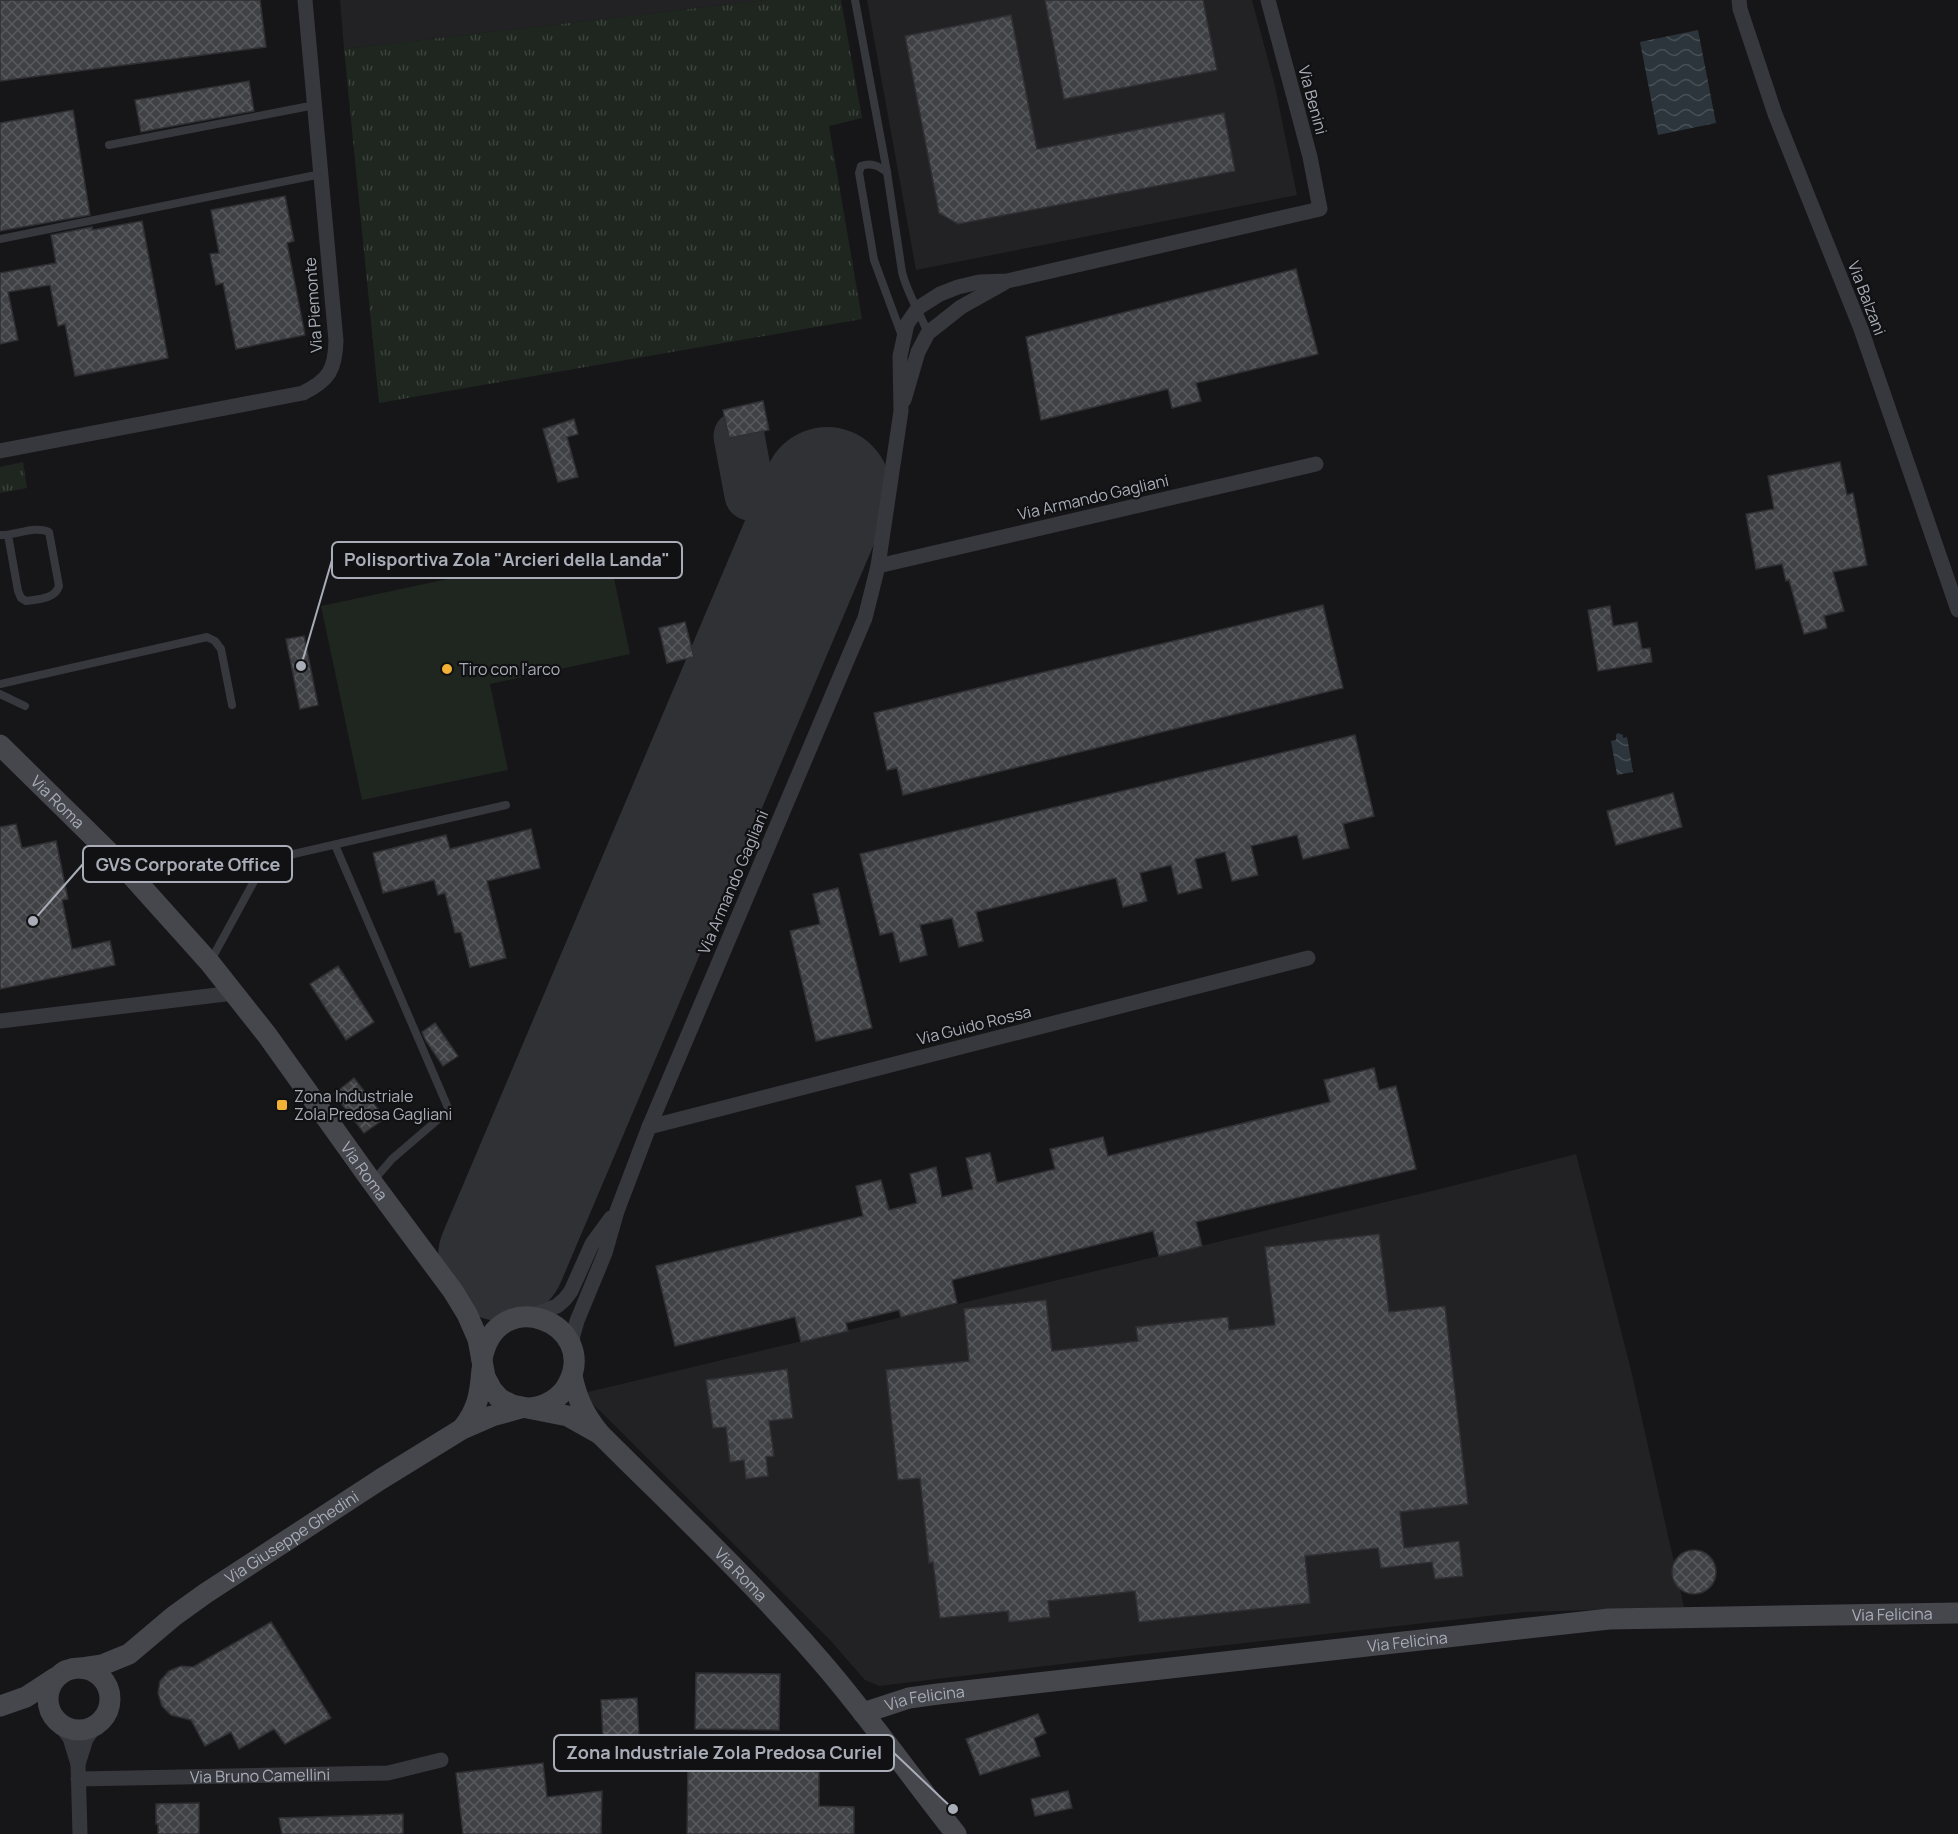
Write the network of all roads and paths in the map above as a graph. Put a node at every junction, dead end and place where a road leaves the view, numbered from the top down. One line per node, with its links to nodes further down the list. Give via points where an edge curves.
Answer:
1 (305, 0): 5 (street, Via Piemonte)
2 (855, 0): 7 (lane)
3 (1269, 0): 9 (street, Via Benini)
4 (1739, 0): 20 (street, Via Balzani, via 1775,114 1861,329)
5 (315, 105): 6 (lane); 8 (street, Via Piemonte)
6 (109, 145)
7 (887, 172): 12 (lane, via 902,272); 14 (lane, Via Armando Gagliani, via 868,164 861,166 859,174 874,260)
8 (321, 174): 10 (lane); 16 (street, Via Piemonte, via 336,341 330,374 318,385 303,393)
9 (1320, 209): 11 (street, Via Armando Gagliani)
10 (0, 239)
11 (1008, 281): 12 (street, Via Armando Gagliani, via 958,287); 13 (street, Via Armando Gagliani, via 961,307)
12 (918, 308): 13 (lane); 14 (street, Via Armando Gagliani, via 907,324)
13 (928, 333): 15 (street, Via Armando Gagliani, via 918,352)
14 (903, 341): 15 (street, Via Armando Gagliani)
15 (901, 411): 19 (street, Via Armando Gagliani)
16 (0, 451)
17 (1316, 464): 19 (street, Via Armando Gagliani)
18 (4, 535): 18 (lane, via 21,598 26,601 53,596 59,586 49,532)
19 (878, 566): 32 (street, Via Armando Gagliani, via 865,618)
20 (1958, 610)
21 (0, 684): 23 (lane, via 207,637 221,649)
22 (0, 694): 24 (lane)
23 (232, 705)
24 (25, 706)
25 (0, 745): 29 (street, Via Roma, via 122,865)
26 (506, 805): 27 (lane)
27 (335, 845): 29 (lane, via 270,862 258,874); 33 (lane, via 449,1110 392,1159)
28 (1308, 958): 32 (street, Via Guido Rossa)
29 (210, 963): 30 (street, Via Roma)
30 (234, 993): 31 (street); 33 (street, Via Roma)
31 (0, 1021)
32 (649, 1127): 34 (street, Via Armando Gagliani)
33 (372, 1182): 35 (street, Via Roma)
34 (617, 1211): 36 (street, Via Armando Gagliani, via 592,1244 565,1299); 38 (street, Via Armando Gagliani, via 605,1253 577,1321)
35 (453, 1291): 37 (street, Via Roma, via 480,1315); 39 (street, Via Roma, via 478,1339)
36 (531, 1316): 37 (street); 38 (street, via 558,1328)
37 (504, 1323): 39 (street, via 491,1335)
38 (572, 1349): 40 (street, Via Roma)
39 (482, 1363): 41 (street, Via Roma, via 485,1377 500,1399); 42 (street, Via Giuseppe Ghedini, via 475,1412)
40 (572, 1376): 41 (street, via 559,1396 548,1404); 43 (street, Via Roma, via 582,1409)
41 (525, 1408): 42 (street, Via Giuseppe Ghedini); 43 (street, Via Roma, via 568,1416)
42 (462, 1429): 45 (street, Via Giuseppe Ghedini, via 206,1593)
43 (600, 1434): 50 (street, Via Roma, via 777,1611)
44 (1958, 1613): 50 (street, Via Felicina, via 1609,1619 938,1694 909,1698)
45 (129, 1654): 46 (street, Via Giuseppe Ghedini); 48 (street, Via Giuseppe Ghedini, via 116,1675)
46 (82, 1668): 47 (street); 48 (street, via 98,1674)
47 (55, 1678): 49 (street); 51 (street, via 48,1695 51,1712)
48 (110, 1696): 52 (street, via 108,1709)
49 (0, 1708): 51 (street, via 22,1709)
50 (868, 1718): 56 (street, Via Roma)
51 (58, 1721): 52 (street, via 74,1730); 54 (street, via 70,1738)
52 (96, 1725): 54 (street, via 86,1739)
53 (441, 1760): 54 (street, Via Bruno Camellini, via 388,1773)
54 (78, 1771): 55 (street)
55 (80, 1834)
56 (956, 1834)

